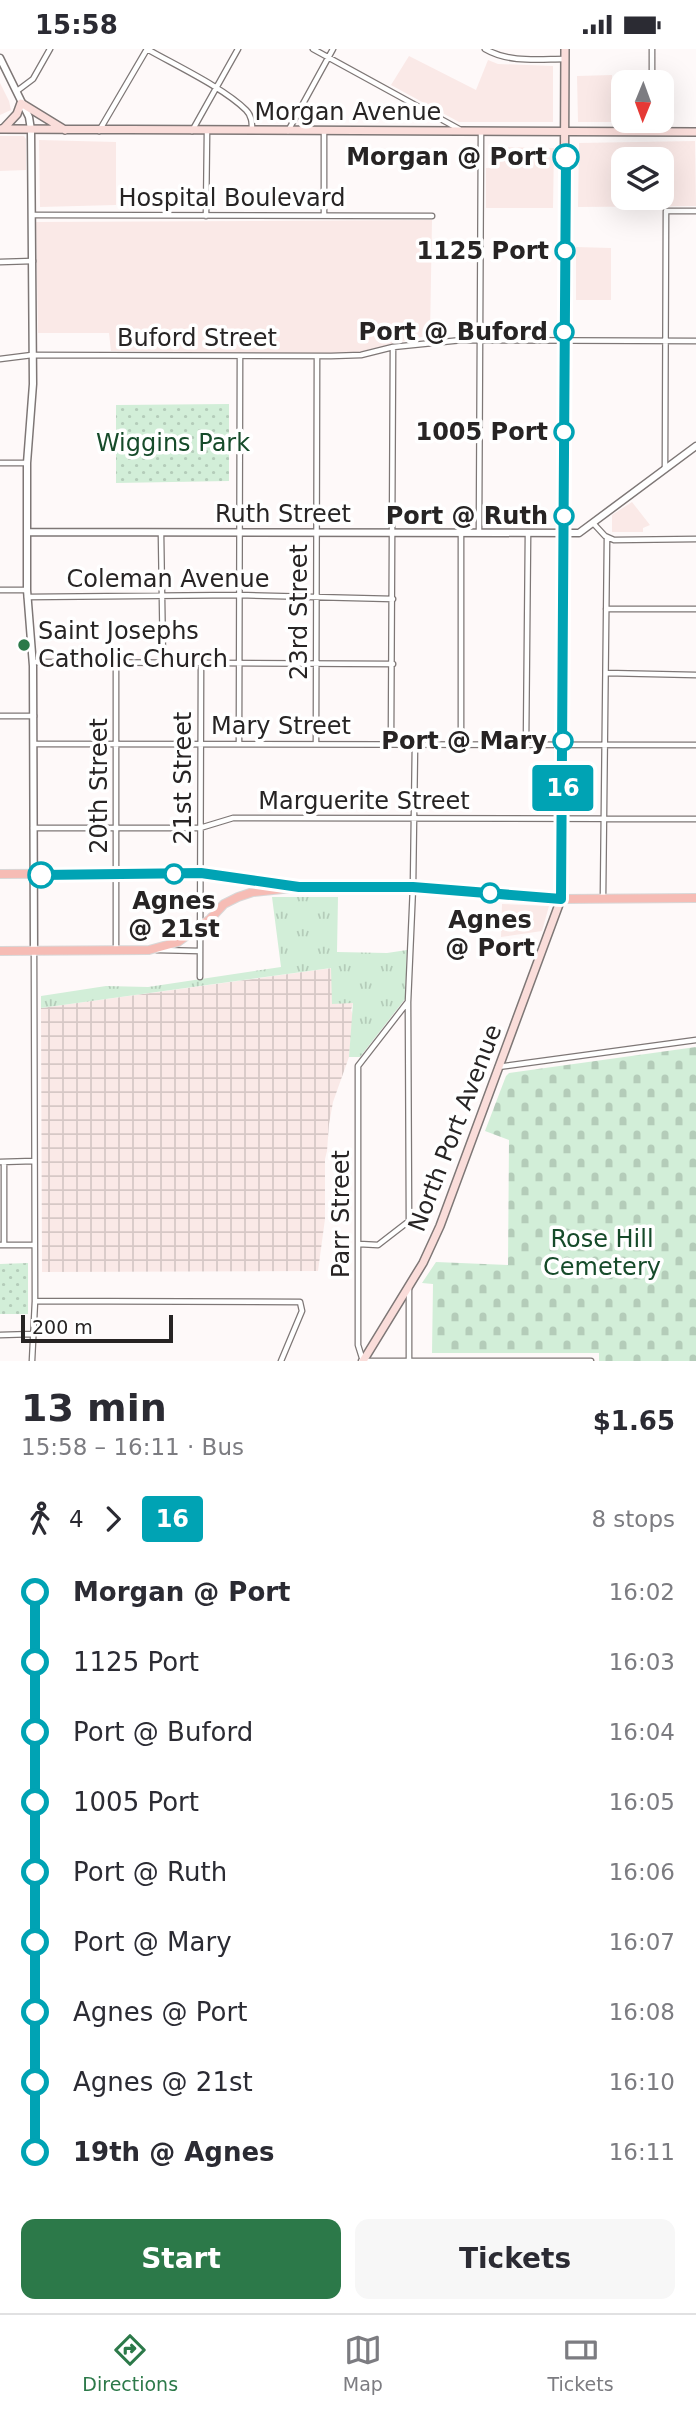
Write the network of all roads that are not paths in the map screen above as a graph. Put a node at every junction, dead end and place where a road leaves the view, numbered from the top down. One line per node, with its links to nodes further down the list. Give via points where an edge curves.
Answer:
1 (50, 49): 15 (street, via 33,79)
2 (147, 49): 14 (street); 21 (street)
3 (239, 49): 14 (street)
4 (313, 49): 11 (street)
5 (333, 49): 11 (street)
6 (485, 49): 12 (street, via 514,59)
7 (565, 49): 12 (main road)
8 (571, 49): 12 (main road)
9 (652, 49): 13 (street)
10 (0, 58): 15 (street)
11 (327, 58): 17 (street); 25 (street)
12 (565, 59): 30 (main road)
13 (652, 70)
14 (216, 89): 22 (street); 24 (street, via 247,111)
15 (16, 92): 16 (street)
16 (21, 103): 18 (main road, via 17,114); 19 (street); 20 (main road)
17 (432, 114): 27 (street); 28 (street)
18 (1, 129): 19 (main road, Morgan Avenue)
19 (32, 130): 20 (main road, Morgan Avenue); 35 (street)
20 (65, 131): 21 (main road, Morgan Avenue)
21 (98, 131): 22 (main road, Morgan Avenue)
22 (192, 132): 23 (main road, Morgan Avenue)
23 (207, 132): 24 (main road, Morgan Avenue); 37 (street)
24 (252, 132): 25 (main road, Morgan Avenue)
25 (287, 132): 26 (main road, Morgan Avenue)
26 (324, 132): 27 (main road, Morgan Avenue); 36 (street)
27 (438, 132): 28 (main road, Morgan Avenue)
28 (464, 132): 29 (main road, Morgan Avenue)
29 (481, 132): 30 (main road, Morgan Avenue); 41 (street)
30 (566, 132): 31 (main road, Morgan Avenue); 42 (main road)
31 (611, 132)
32 (674, 132): 33 (main road, Morgan Avenue)
33 (696, 132)
34 (696, 211): 43 (street, via 666,211)
35 (32, 215): 37 (street, Hospital Boulevard); 39 (street)
36 (324, 215): 37 (street, Hospital Boulevard); 38 (street, Hospital Boulevard)
37 (206, 216)
38 (432, 216)
39 (33, 261): 40 (street); 46 (street)
40 (0, 262)
41 (480, 340): 42 (street); 45 (street, Buford Street); 61 (street)
42 (564, 341): 43 (street); 63 (main road)
43 (664, 341): 44 (street); 53 (street)
44 (696, 341)
45 (393, 347): 48 (street, Buford Street, via 361,355); 59 (street)
46 (32, 355): 47 (street, Buford Street); 49 (street, Buford Street); 52 (street)
47 (240, 355): 48 (street, Buford Street); 57 (street)
48 (317, 356): 58 (street, 23rd Street)
49 (0, 359)
50 (696, 446): 53 (street, Ruth Street)
51 (0, 463): 52 (street)
52 (27, 463): 55 (street)
53 (665, 468): 54 (street, Ruth Street)
54 (593, 523): 63 (street, Ruth Street, via 579,533); 64 (street)
55 (27, 532): 56 (street, Ruth Street); 67 (street)
56 (161, 533): 57 (street, Ruth Street); 69 (street)
57 (239, 533): 58 (street, Ruth Street); 68 (street)
58 (316, 533): 59 (street, Ruth Street); 70 (street, 23rd Street)
59 (393, 533): 60 (street, Ruth Street); 71 (street)
60 (461, 533): 61 (street, Ruth Street); 88 (street)
61 (479, 533): 62 (street, Ruth Street)
62 (528, 534): 63 (street, Ruth Street); 93 (street)
63 (564, 534): 94 (main road)
64 (607, 538): 65 (street); 72 (street)
65 (695, 538)
66 (0, 590): 67 (street, Coleman Avenue)
67 (27, 594): 69 (street, Coleman Avenue); 74 (street)
68 (239, 596): 69 (street, Coleman Avenue); 70 (street, Coleman Avenue); 78 (street)
69 (162, 597): 76 (street)
70 (316, 597): 71 (street, Coleman Avenue); 79 (street, 23rd Street)
71 (393, 599): 80 (street)
72 (606, 609): 73 (street); 81 (street)
73 (696, 609)
74 (33, 662): 75 (street); 84 (street)
75 (116, 662): 76 (street); 90 (street, 20th Street)
76 (163, 662): 77 (street)
77 (201, 663): 78 (street); 85 (street, 21st Street)
78 (239, 663): 79 (street); 86 (street)
79 (316, 663): 80 (street); 87 (street, 23rd Street)
80 (393, 664): 91 (street)
81 (606, 673): 82 (street); 95 (street)
82 (696, 675)
83 (0, 716): 84 (street)
84 (34, 716): 89 (street)
85 (201, 743): 86 (street, Mary Street); 90 (street, Mary Street); 102 (street, 21st Street)
86 (239, 743): 87 (street, Mary Street)
87 (316, 743): 91 (street, Mary Street)
88 (461, 743): 92 (street, Mary Street); 93 (street, Mary Street)
89 (34, 744): 90 (street, Mary Street); 101 (street)
90 (116, 744): 103 (street, 20th Street)
91 (391, 744): 92 (street, Mary Street)
92 (415, 744): 97 (street)
93 (526, 744): 94 (street, Mary Street)
94 (563, 744): 95 (street, Mary Street); 98 (main road)
95 (605, 745): 96 (street, Mary Street); 99 (street)
96 (696, 745)
97 (414, 818): 98 (street, Marguerite Street); 102 (street, Marguerite Street, via 233,818); 109 (street)
98 (562, 818): 99 (street, Marguerite Street); 111 (main road)
99 (604, 818): 100 (street, Marguerite Street); 112 (street)
100 (696, 819)
101 (33, 828): 103 (street, Marguerite Street); 107 (street)
102 (201, 828): 103 (street, Marguerite Street); 104 (street, 21st Street)
103 (118, 829): 106 (street, 20th Street)
104 (201, 873): 106 (main road); 108 (main road); 113 (street, 21st Street)
105 (0, 874): 107 (main road)
106 (117, 874): 107 (main road); 117 (street, 20th Street)
107 (33, 875): 116 (street)
108 (299, 887): 109 (main road); 113 (main road, via 238,897)
109 (413, 887): 111 (main road); 120 (street)
110 (696, 898): 112 (main road)
111 (561, 899): 112 (main road); 122 (main road, North Port Avenue)
112 (603, 899)
113 (201, 926): 114 (main road, via 178,941); 118 (street, 21st Street)
114 (149, 950): 117 (main road); 118 (street)
115 (0, 951): 116 (main road)
116 (34, 951): 117 (main road); 123 (street)
117 (116, 951)
118 (200, 951): 119 (street, 21st Street)
119 (200, 977)
120 (408, 1002): 125 (street, Parr Street, via 358,1066); 125 (street, via 409,1221 378,1245)
121 (696, 1040): 122 (street)
122 (497, 1067): 128 (main road, North Port Avenue, via 440,1226)
123 (34, 1161): 124 (street); 127 (street)
124 (2, 1162): 126 (street)
125 (359, 1244): 134 (street, Parr Street, via 358,1345)
126 (2, 1245): 127 (street)
127 (34, 1245): 129 (street)
128 (409, 1287): 134 (main road, North Port Avenue); 135 (street)
129 (34, 1301): 130 (street); 133 (street, via 300,1303 302,1311)
130 (34, 1334): 131 (street); 132 (street)
131 (0, 1335)
132 (32, 1361)
133 (281, 1361)
134 (362, 1361): 135 (street)
135 (409, 1361): 136 (street)
136 (591, 1361)

